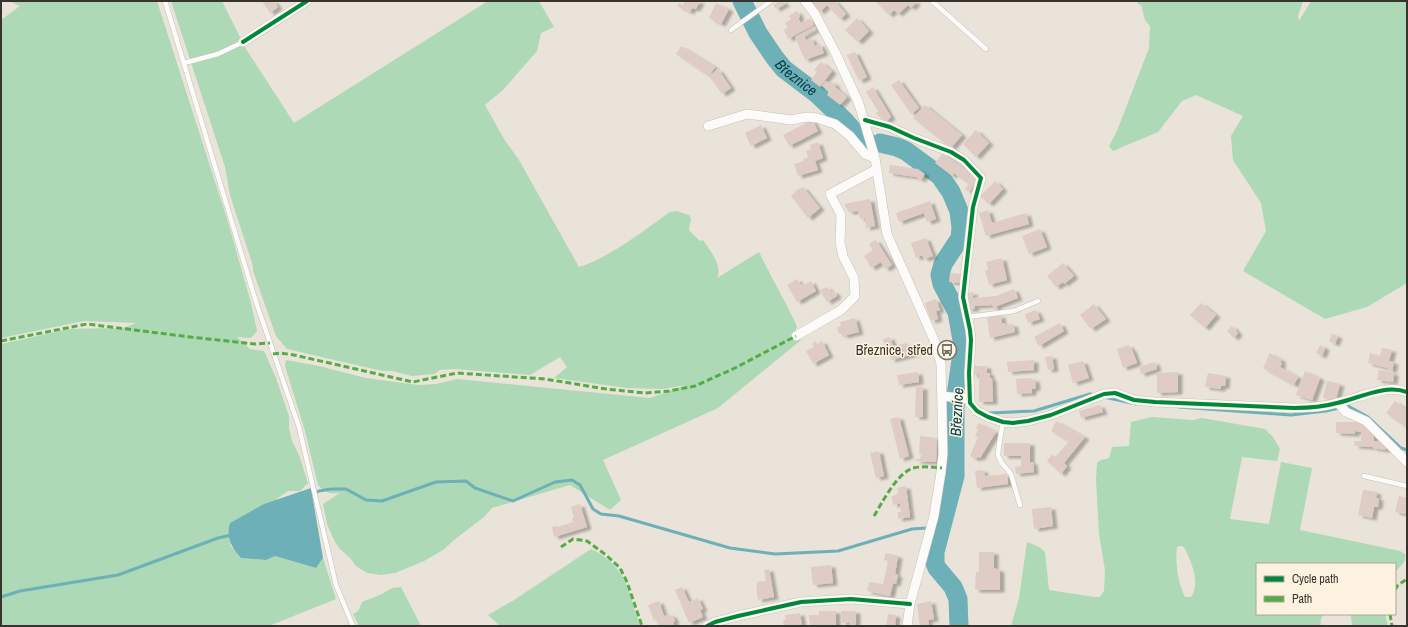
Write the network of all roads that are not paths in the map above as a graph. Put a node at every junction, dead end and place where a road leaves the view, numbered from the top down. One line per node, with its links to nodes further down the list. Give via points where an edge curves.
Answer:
1 (165, 1): 9 (lane)
2 (307, 1): 7 (street)
3 (771, 1): 6 (lane)
4 (805, 1): 10 (street, via 836,52)
5 (932, 1): 8 (lane)
6 (731, 30)
7 (243, 42): 9 (lane, via 213,56)
8 (986, 49)
9 (184, 63): 27 (lane, via 256,302 299,427 336,585)
10 (865, 120): 12 (street); 15 (street, via 890,127 951,152 964,160 981,178 973,208 963,290)
11 (708, 126): 12 (street, via 747,114 791,120 817,118 835,124 850,136 865,154)
12 (875, 158): 13 (street)
13 (877, 169): 16 (street, via 830,194 841,215 840,242 843,256 854,278 855,296 841,310); 18 (street, via 887,234 935,342)
14 (1038, 301): 15 (lane, via 1014,311)
15 (967, 317): 19 (street, via 971,340)
16 (796, 336)
17 (1407, 392): 20 (street, via 1387,389)
18 (946, 396): 19 (street); 26 (street, via 942,463 934,516)
19 (966, 398): 21 (street, via 977,412)
20 (1338, 403): 21 (street, via 1294,408 1194,405 1139,401 1109,393 1039,419); 22 (street, via 1346,412 1366,421)
21 (1003, 422): 25 (lane, via 998,454 1011,474)
22 (1407, 462)
23 (1364, 476): 24 (lane)
24 (1407, 486)
25 (1020, 505)
26 (910, 604): 28 (street, via 851,599 801,602 738,616); 29 (street)
27 (353, 626)
28 (707, 626)
29 (907, 626)

